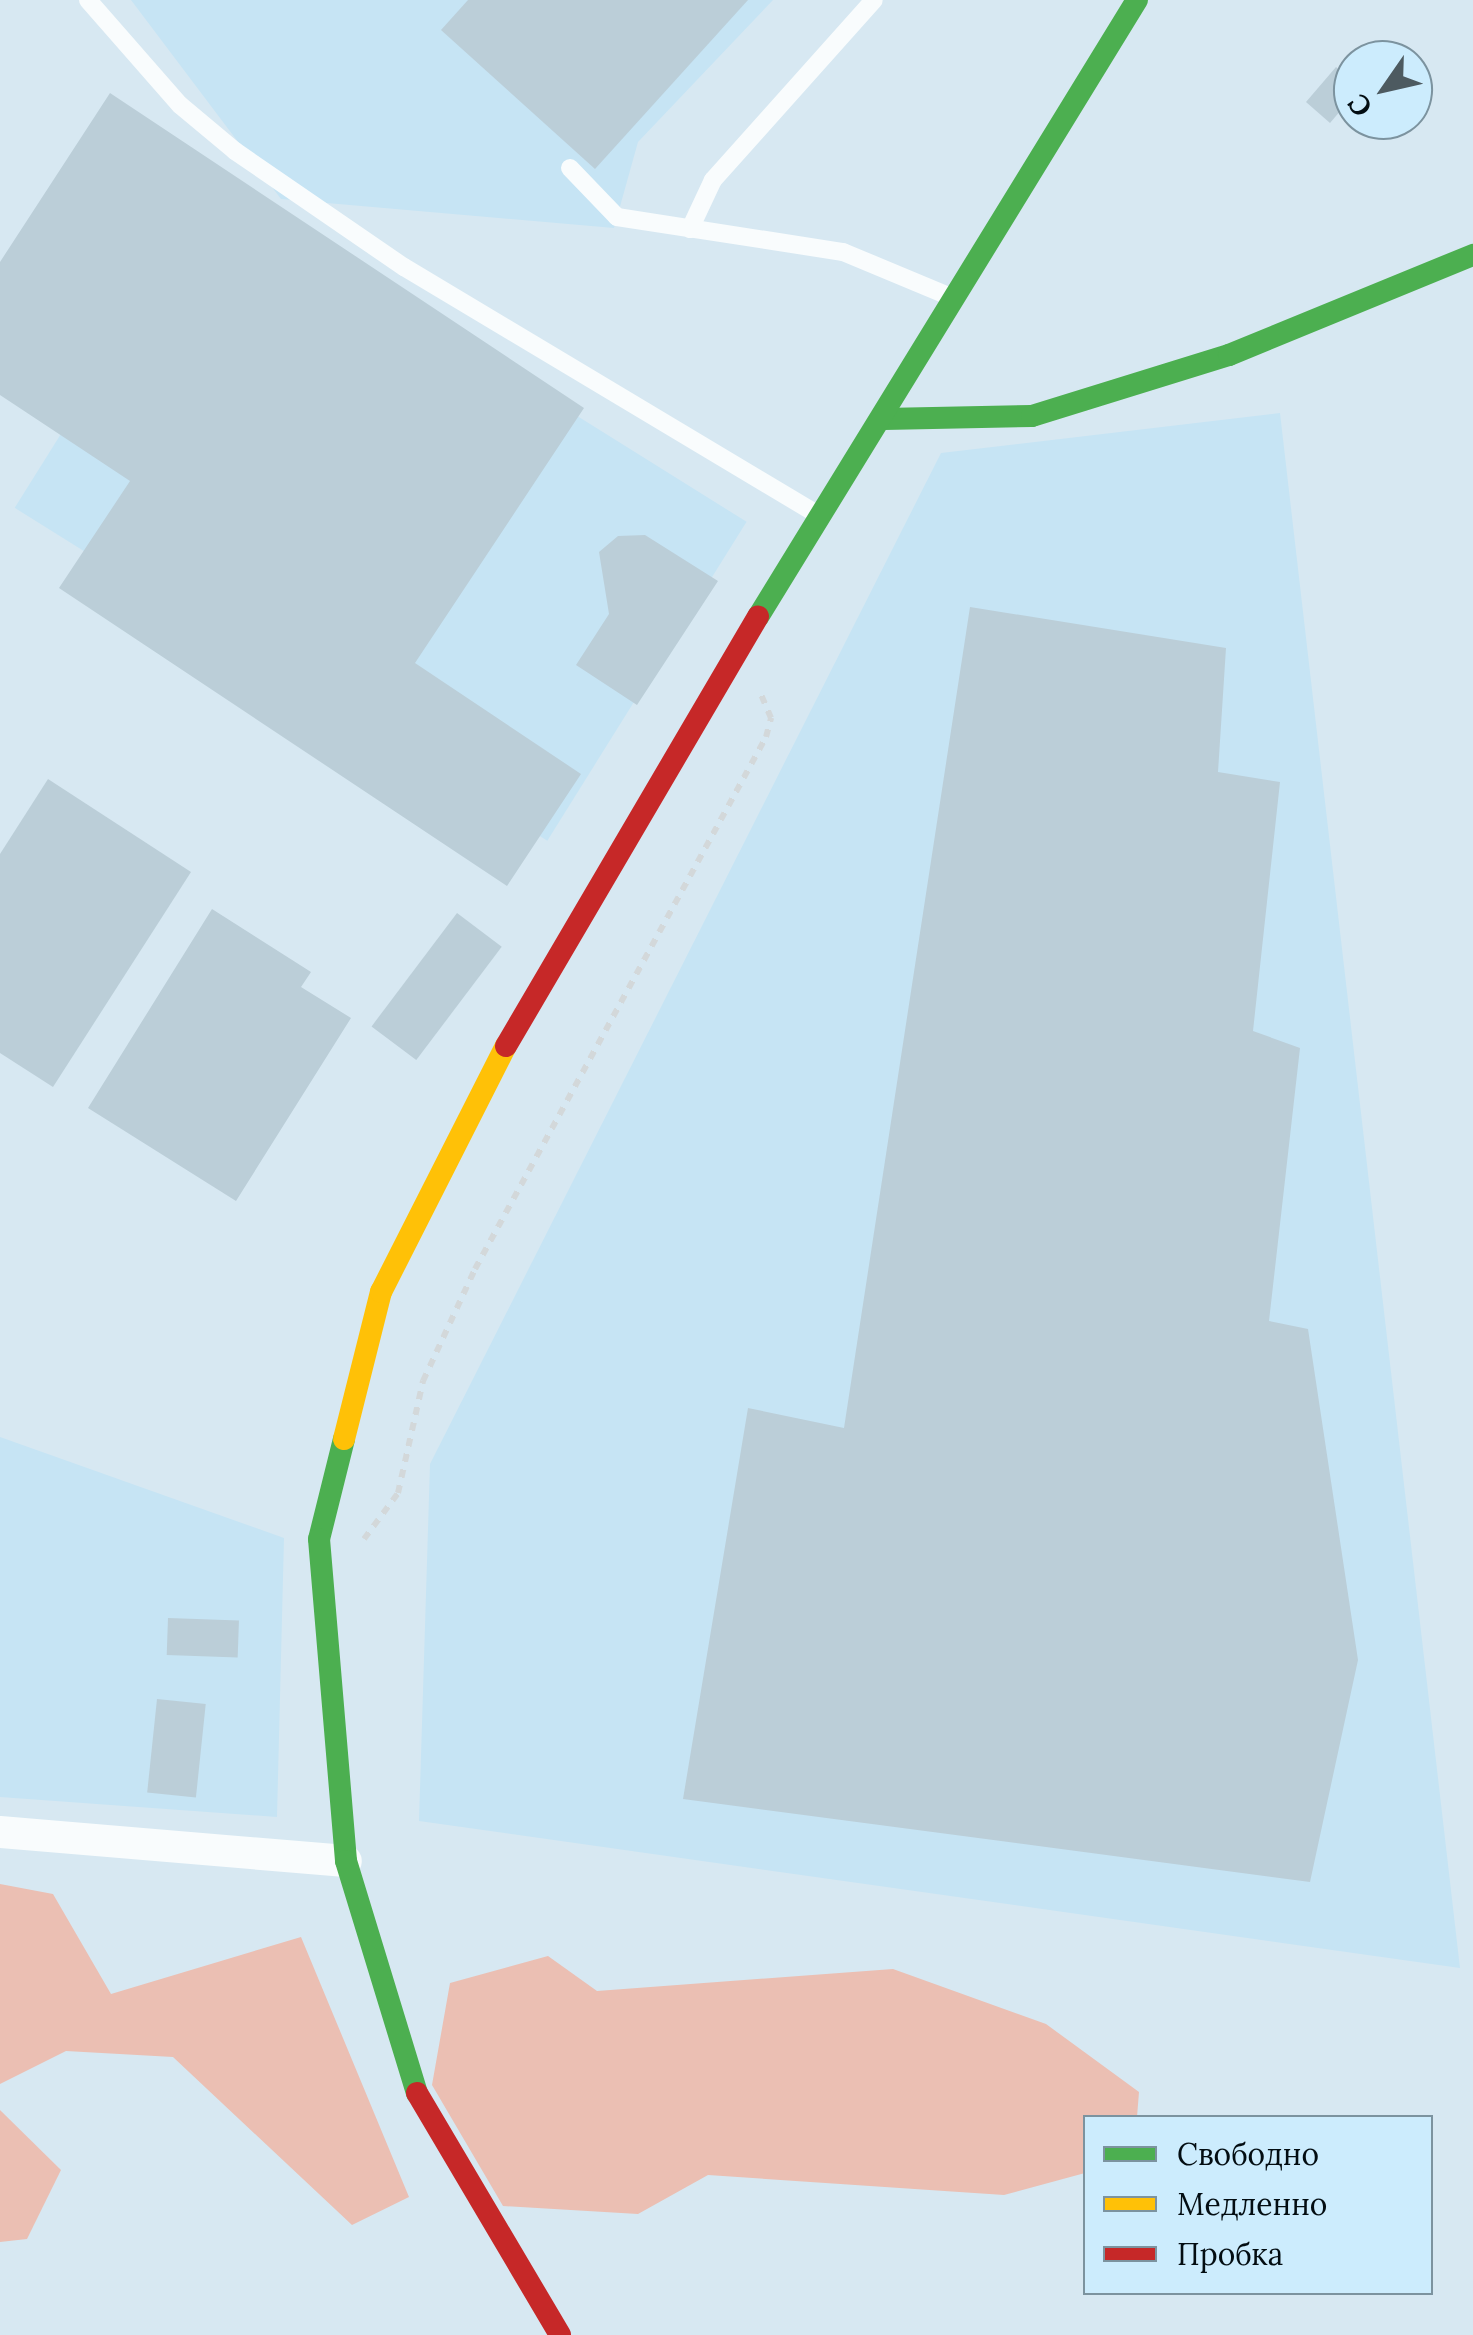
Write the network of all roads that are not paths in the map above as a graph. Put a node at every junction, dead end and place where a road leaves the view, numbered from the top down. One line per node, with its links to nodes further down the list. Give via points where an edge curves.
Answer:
1 (88, 0): 9 (lane, via 180,105 235,151 468,306)
2 (874, 0): 5 (lane, via 713,180)
3 (1137, 0): 7 (street)
4 (570, 168): 5 (lane, via 617,218)
5 (690, 229): 7 (lane, via 843,252)
6 (1473, 255): 8 (street, via 1229,356 1032,416)
7 (956, 299): 8 (street)
8 (884, 419): 9 (street)
9 (822, 516): 11 (street, via 556,947 381,1292 319,1540)
10 (0, 1832): 11 (street)
11 (346, 1861): 12 (street, via 423,2114)
12 (560, 2335)

